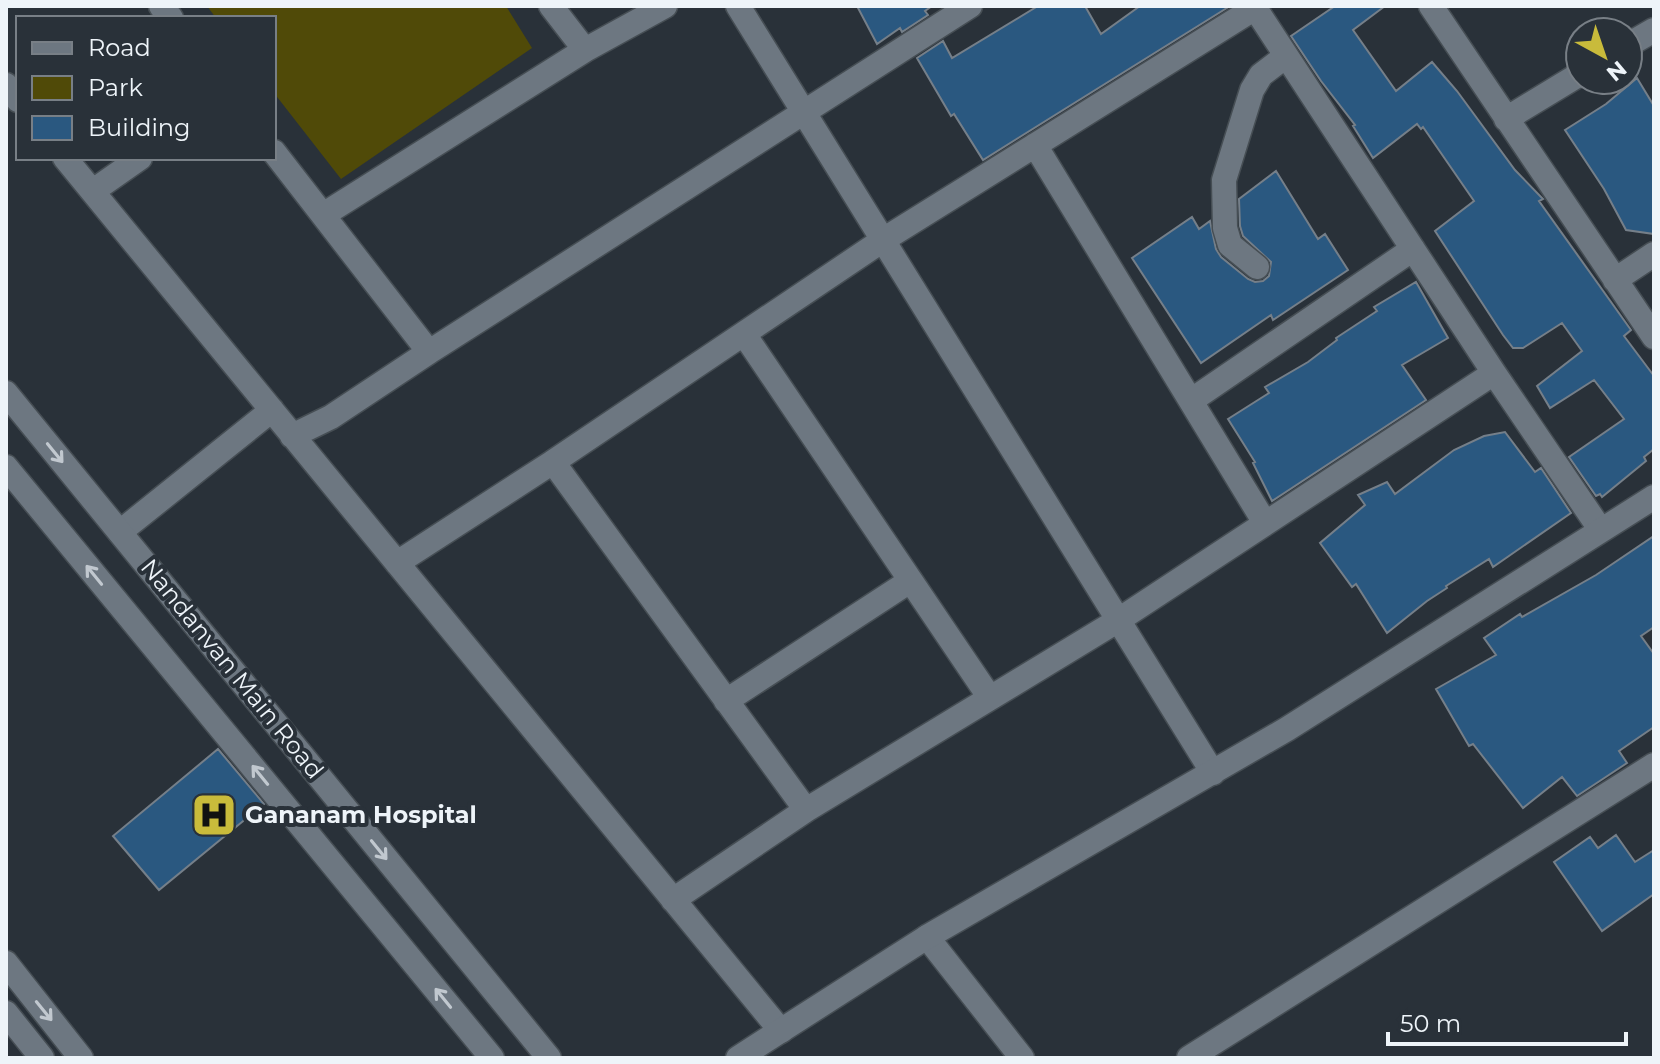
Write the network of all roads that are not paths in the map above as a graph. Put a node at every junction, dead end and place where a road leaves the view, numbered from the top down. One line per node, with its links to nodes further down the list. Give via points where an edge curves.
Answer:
1 (551, 6): 7 (street)
2 (665, 6): 7 (street)
3 (738, 6): 10 (street)
4 (970, 6): 10 (street)
5 (1431, 6): 11 (street)
6 (1256, 7): 8 (street); 12 (street)
7 (585, 50): 17 (street)
8 (1286, 56): 19 (street); 21 (street, via 1261,75 1252,90 1224,180 1230,245)
9 (1564, 84): 11 (street)
10 (805, 112): 18 (street); 25 (street)
11 (1506, 119): 22 (street)
12 (1035, 145): 18 (street); 28 (street)
13 (276, 155): 17 (street)
14 (67, 160): 16 (street)
15 (137, 160): 16 (street)
16 (93, 191): 29 (street)
17 (323, 215): 25 (street)
18 (883, 240): 23 (street); 39 (street)
19 (1413, 249): 26 (street); 28 (street)
20 (1654, 254): 22 (street)
21 (1257, 267)
22 (1615, 280): 24 (street)
23 (744, 334): 31 (street); 38 (street)
24 (1654, 337)
25 (429, 352): 30 (street, via 331,417)
26 (1494, 373): 34 (street); 35 (street)
27 (6, 393): 36 (street, Nandanvan Main Road, one-way to 36)
28 (1192, 400): 34 (street)
29 (272, 410): 30 (street); 36 (street)
30 (292, 436): 37 (street)
31 (553, 462): 37 (street); 41 (street)
32 (6, 467): 52 (street, one-way to 32)
33 (1654, 497): 35 (street)
34 (1265, 523): 39 (street)
35 (1600, 529): 43 (street)
36 (120, 532): 53 (street, Nandanvan Main Road, one-way to 53)
37 (397, 563): 45 (street)
38 (910, 581): 40 (street); 41 (street)
39 (1117, 621): 40 (street); 43 (street)
40 (990, 698): 44 (street)
41 (726, 701): 44 (street)
42 (1654, 765): 56 (street)
43 (1213, 773): 46 (street)
44 (806, 810): 45 (street)
45 (673, 900): 49 (street)
46 (927, 937): 49 (street); 55 (street)
47 (6, 963): 51 (street, one-way to 51)
48 (6, 1013): 50 (street)
49 (781, 1031): 54 (street)
50 (42, 1058)
51 (81, 1058)
52 (492, 1058)
53 (549, 1058)
54 (738, 1058)
55 (1022, 1058)
56 (1189, 1058)

